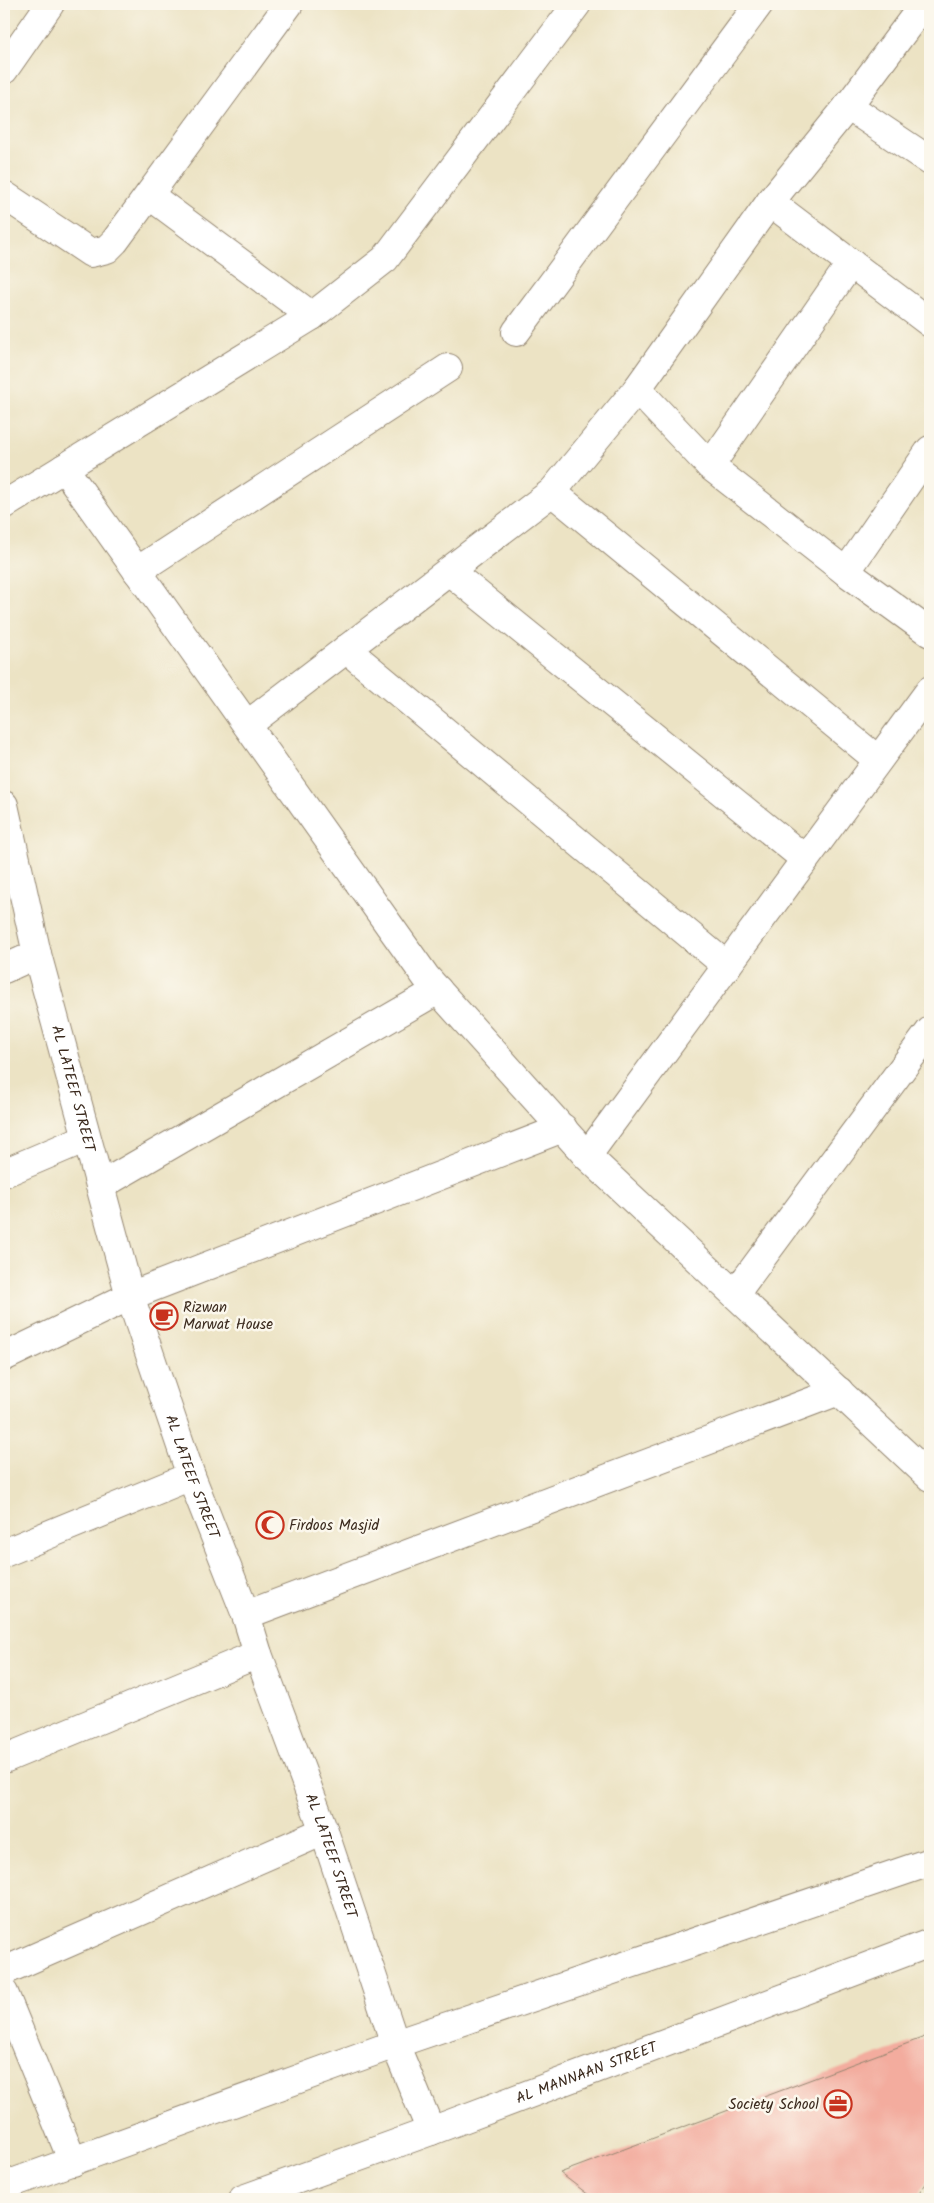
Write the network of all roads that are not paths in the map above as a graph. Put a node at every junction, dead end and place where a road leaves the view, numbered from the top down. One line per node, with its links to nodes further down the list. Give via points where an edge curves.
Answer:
1 (50, 4): 6 (street)
2 (289, 4): 10 (street)
3 (577, 4): 14 (street, via 384,258)
4 (759, 4): 15 (street)
5 (924, 4): 7 (street)
6 (4, 70)
7 (848, 106): 8 (street); 11 (street)
8 (930, 161)
9 (4, 195): 10 (street, via 91,253 107,249)
10 (149, 195): 14 (street)
11 (770, 202): 12 (street); 17 (street)
12 (852, 263): 13 (street); 19 (street)
13 (927, 313)
14 (312, 316): 20 (street)
15 (516, 332)
16 (448, 368): 23 (street)
17 (637, 389): 19 (street); 21 (street)
18 (930, 450): 25 (street)
19 (710, 466): 25 (street)
20 (64, 468): 22 (street); 23 (street)
21 (552, 492): 24 (street); 30 (street)
22 (4, 505)
23 (137, 571): 29 (street)
24 (449, 571): 27 (street); 32 (street)
25 (846, 572): 26 (street)
26 (930, 633)
27 (346, 649): 29 (street); 34 (street)
28 (930, 690): 30 (street)
29 (247, 725): 36 (street)
30 (878, 760): 32 (street)
31 (4, 805): 33 (street, AL LATEEF STREET)
32 (805, 859): 34 (street)
33 (37, 954): 35 (street); 39 (street, AL LATEEF STREET)
34 (727, 966): 40 (street)
35 (4, 969)
36 (438, 990): 38 (street); 42 (street)
37 (930, 1030): 43 (street)
38 (563, 1128): 40 (street); 44 (street)
39 (86, 1138): 41 (street); 42 (street, AL LATEEF STREET)
40 (587, 1156): 43 (street)
41 (4, 1172)
42 (100, 1186): 44 (street, AL LATEEF STREET)
43 (735, 1294): 46 (street)
44 (130, 1296): 45 (street); 47 (street, AL LATEEF STREET)
45 (4, 1357)
46 (839, 1391): 48 (street); 50 (street)
47 (191, 1476): 49 (street); 50 (street, AL LATEEF STREET)
48 (930, 1477)
49 (4, 1553)
50 (246, 1615): 51 (street, AL LATEEF STREET)
51 (258, 1654): 52 (street); 53 (street, AL LATEEF STREET)
52 (4, 1758)
53 (324, 1831): 56 (street); 58 (street, AL LATEEF STREET)
54 (930, 1862): 58 (street)
55 (930, 1943): 59 (street, AL MANNAAN STREET)
56 (4, 1971)
57 (4, 1993): 60 (street)
58 (395, 2044): 59 (street, AL LATEEF STREET); 60 (street)
59 (431, 2131): 62 (street, AL MANNAAN STREET)
60 (73, 2162): 61 (street)
61 (4, 2186)
62 (243, 2199)

